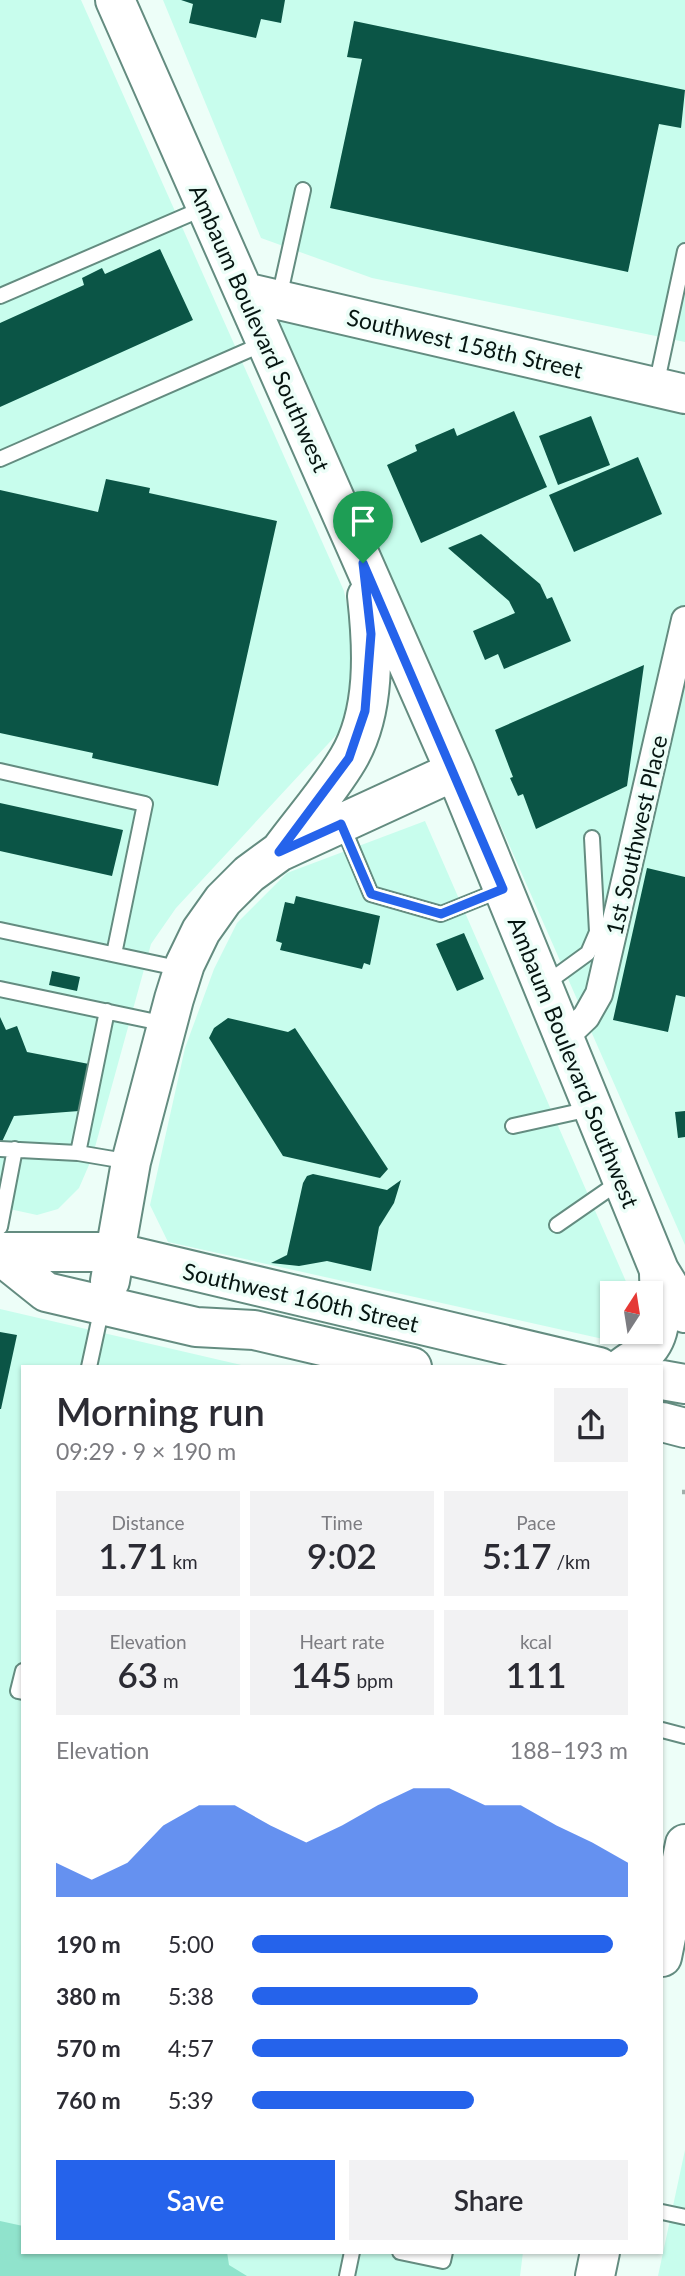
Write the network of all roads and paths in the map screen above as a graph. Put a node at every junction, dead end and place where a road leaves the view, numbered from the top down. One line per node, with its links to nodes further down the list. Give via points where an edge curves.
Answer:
1 (115, 0): 3 (street, Ambaum Boulevard Southwest)
2 (303, 190): 6 (lane)
3 (206, 207): 5 (lane); 6 (street, Ambaum Boulevard Southwest)
4 (685, 251): 8 (lane)
5 (0, 296)
6 (262, 296): 7 (street, Ambaum Boulevard Southwest); 8 (street, Southwest 158th Street)
7 (267, 342): 9 (lane); 10 (street, Ambaum Boulevard Southwest)
8 (670, 391)
9 (0, 460)
10 (363, 563): 12 (street, Ambaum Boulevard Southwest); 16 (street, via 371,634 365,711 349,758)
11 (685, 620): 25 (street, 1st Southwest Place, via 599,994 586,1017)
12 (454, 771): 14 (street); 17 (street, Ambaum Boulevard Southwest)
13 (0, 772): 19 (lane, via 145,804)
14 (341, 824): 16 (street); 17 (lane, via 371,894 441,914)
15 (592, 838): 21 (lane, via 597,932 587,953)
16 (279, 852): 20 (street, via 223,900)
17 (503, 889): 21 (street, Ambaum Boulevard Southwest)
18 (0, 930): 19 (lane)
19 (114, 954): 20 (lane)
20 (183, 969): 24 (street)
21 (543, 986): 25 (street, Ambaum Boulevard Southwest)
22 (0, 989): 23 (lane)
23 (107, 1011): 24 (lane); 29 (lane)
24 (167, 1024): 30 (street)
25 (564, 1038): 26 (street, Ambaum Boulevard Southwest)
26 (593, 1108): 27 (lane); 31 (street, Ambaum Boulevard Southwest)
27 (513, 1126)
28 (8, 1149): 29 (lane); 33 (lane)
29 (78, 1153): 30 (lane)
30 (131, 1163): 36 (street)
31 (622, 1179): 32 (lane); 35 (street, Ambaum Boulevard Southwest)
32 (557, 1225)
33 (0, 1227)
34 (0, 1253): 36 (street, Southwest 160th Street); 36 (street, Southwest 160th Street, via 46,1292)
35 (659, 1270): 37 (street, Ambaum Boulevard Southwest); 41 (street, via 657,1332 647,1350)
36 (109, 1280): 38 (lane); 39 (street, Southwest 160th Street, via 196,1327 254,1330); 40 (street, Southwest 160th Street)
37 (685, 1313)
38 (89, 1365)
39 (403, 1365)
40 (588, 1365)
41 (626, 1365)
42 (663, 1380): 43 (street)
43 (685, 1384)
44 (663, 1422): 45 (street)
45 (685, 1429)
46 (663, 1730): 47 (lane)
47 (685, 1736)
48 (685, 1844): 49 (street)
49 (663, 1952)
50 (663, 2212): 51 (lane)
51 (685, 2217)
52 (352, 2254): 56 (lane)
53 (410, 2254): 54 (lane, via 443,2261)
54 (445, 2254)
55 (600, 2254): 57 (street)
56 (347, 2276)
57 (596, 2276)

